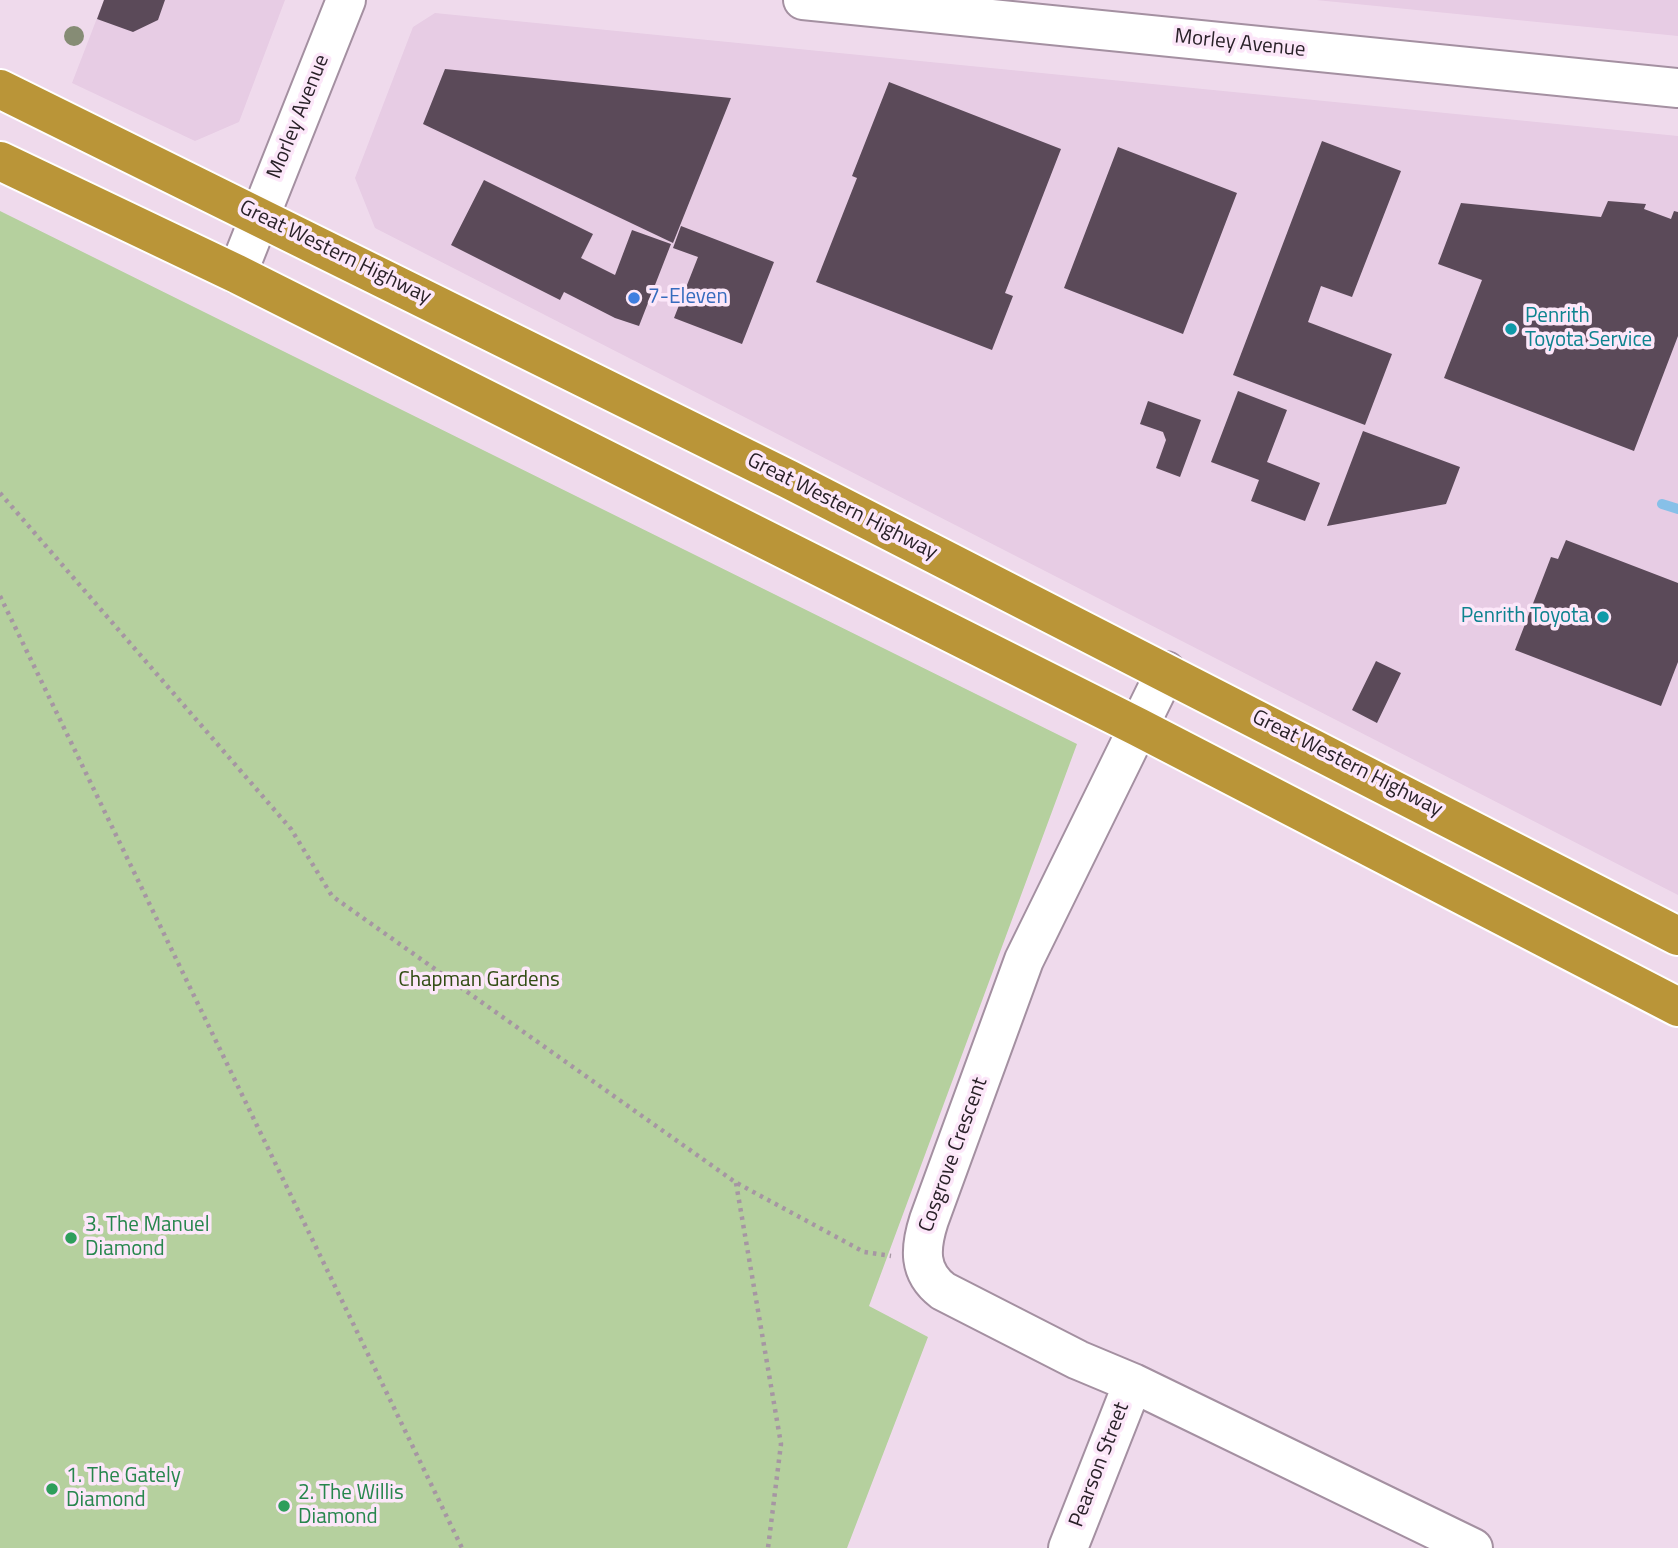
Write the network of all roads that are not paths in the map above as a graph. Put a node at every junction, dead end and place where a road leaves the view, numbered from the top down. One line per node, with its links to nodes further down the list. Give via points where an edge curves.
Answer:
1 (346, 0): 6 (street, Morley Avenue)
2 (803, 0): 3 (street, Morley Avenue)
3 (1678, 88)
4 (0, 89): 6 (highway, Great Western Highway)
5 (0, 161): 7 (highway)
6 (261, 216): 7 (street, Morley Avenue); 8 (highway, Great Western Highway)
7 (237, 274): 9 (highway)
8 (1166, 671): 9 (street, Cosgrove Crescent); 10 (highway, Great Western Highway)
9 (1138, 727): 11 (highway); 12 (street, Cosgrove Crescent, via 1024,960 922,1250 927,1276 943,1291)
10 (1678, 936)
11 (1678, 1007)
12 (1133, 1383): 13 (street, Pearson Street); 14 (street, Cosgrove Crescent)
13 (1068, 1548)
14 (1473, 1548)

